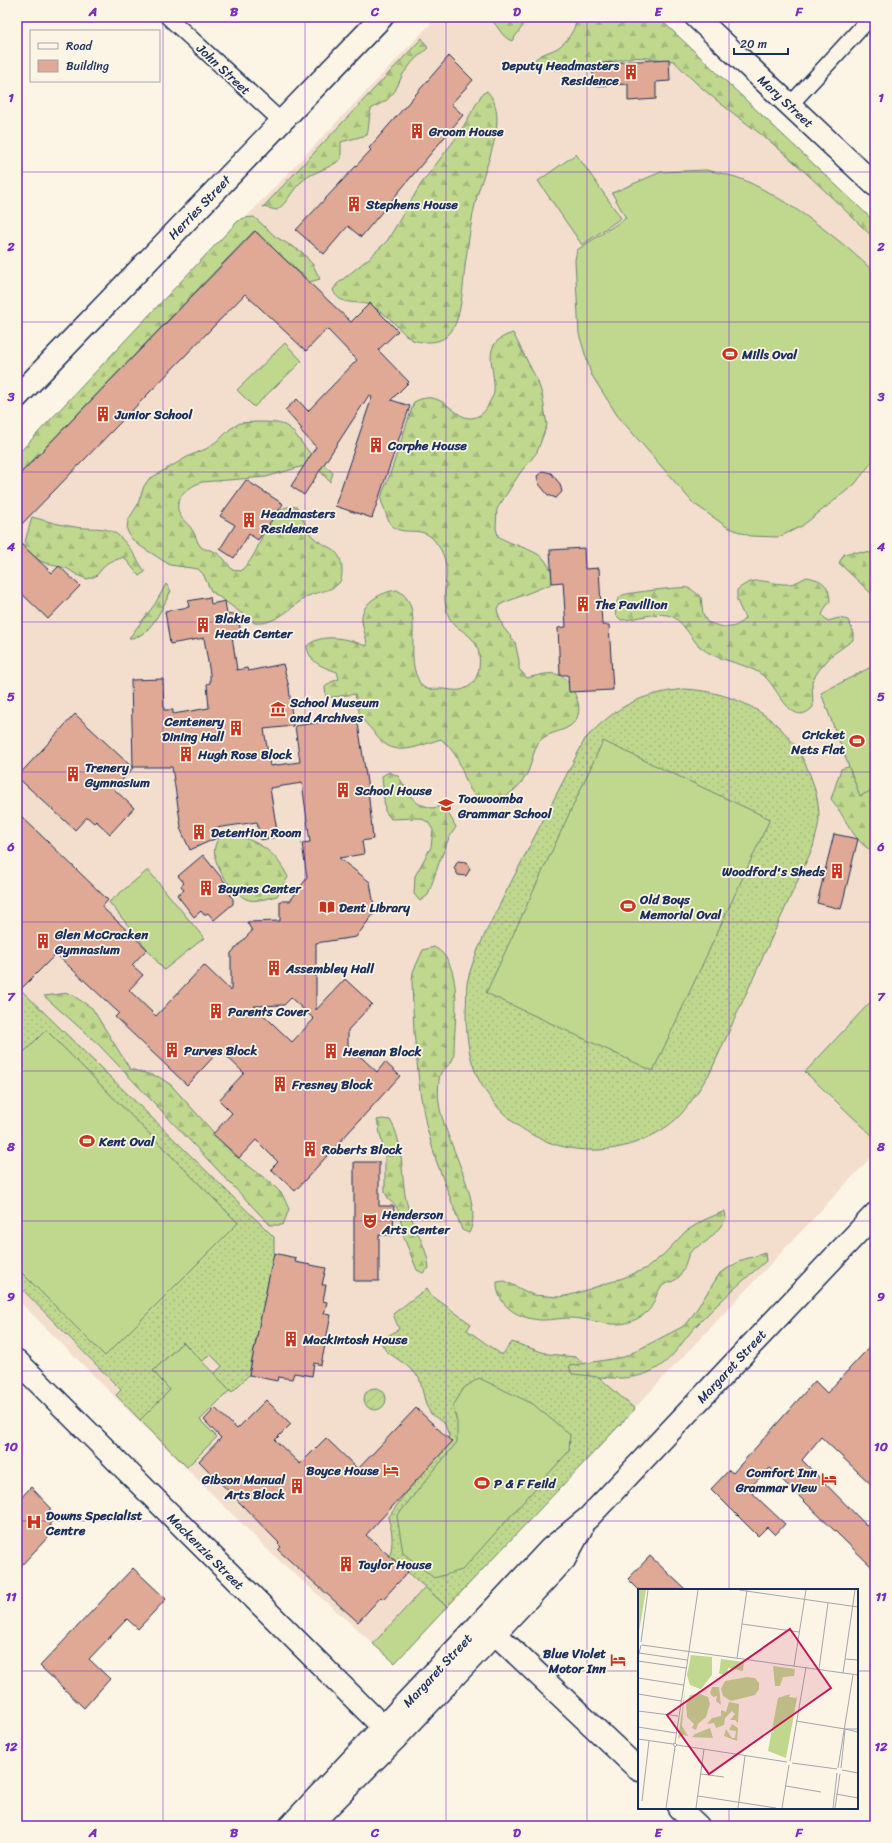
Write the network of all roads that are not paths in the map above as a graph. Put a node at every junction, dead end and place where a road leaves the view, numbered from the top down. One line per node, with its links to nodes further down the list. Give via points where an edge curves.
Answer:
1 (168, 17): 6 (street, John Street)
2 (382, 17): 6 (street, Herries Street)
3 (696, 17): 5 (street, Mary Street)
4 (871, 17): 5 (street)
5 (790, 105): 7 (street, Mary Street)
6 (281, 121): 8 (street, Herries Street)
7 (875, 185)
8 (17, 397)
9 (875, 1214): 11 (street, Margaret Street, via 588,1518 550,1549)
10 (17, 1361): 12 (street, Mackenzie Street)
11 (489, 1628): 12 (street, Margaret Street); 13 (street)
12 (389, 1734): 15 (street, Margaret Street); 16 (street, Margaret Street)
13 (638, 1769)
14 (680, 1809): 17 (street)
15 (290, 1826)
16 (310, 1826)
17 (698, 1826)

